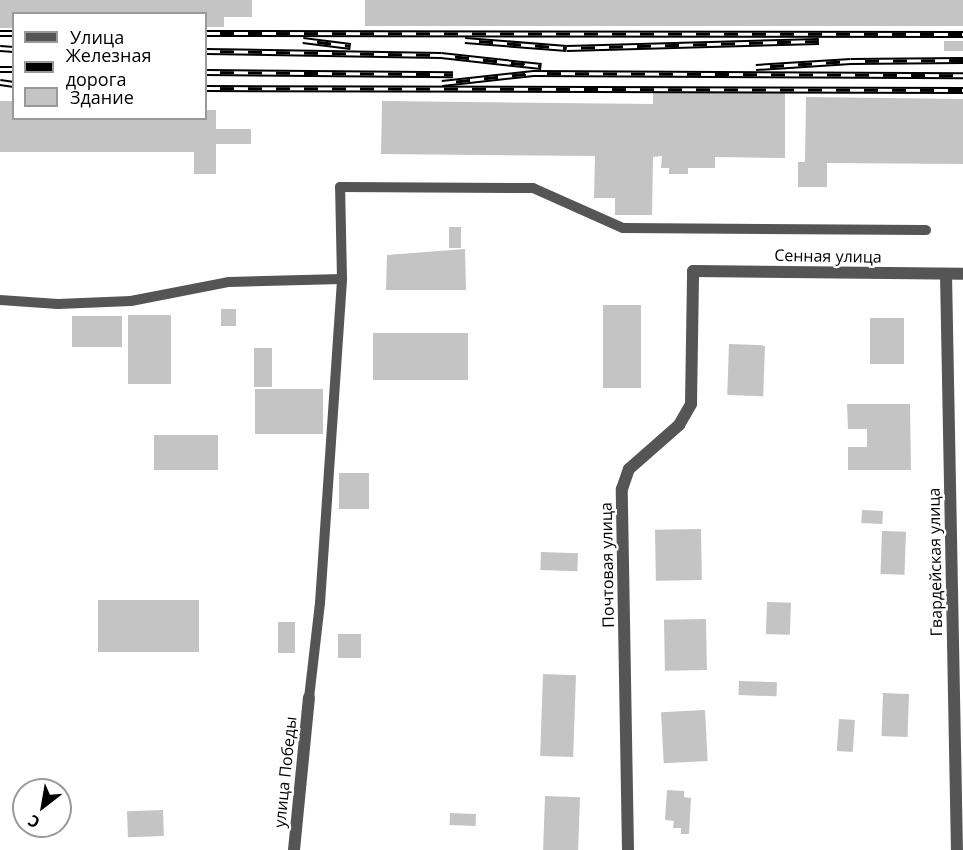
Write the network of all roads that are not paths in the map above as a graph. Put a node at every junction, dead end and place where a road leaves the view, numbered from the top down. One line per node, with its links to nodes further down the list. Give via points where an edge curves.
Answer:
1 (926, 230): 5 (lane, via 623,228 533,188 340,187)
2 (693, 271): 3 (street, Сенная улица); 9 (street, Почтовая улица, via 691,404 679,425 629,469 622,489)
3 (946, 274): 4 (street, Сенная улица); 10 (street, Гвардейская улица)
4 (963, 274)
5 (342, 279): 6 (lane, via 229,282 131,301); 7 (lane, via 320,603)
6 (0, 300)
7 (309, 698): 8 (street, улица Победы)
8 (294, 850)
9 (628, 850)
10 (957, 850)

